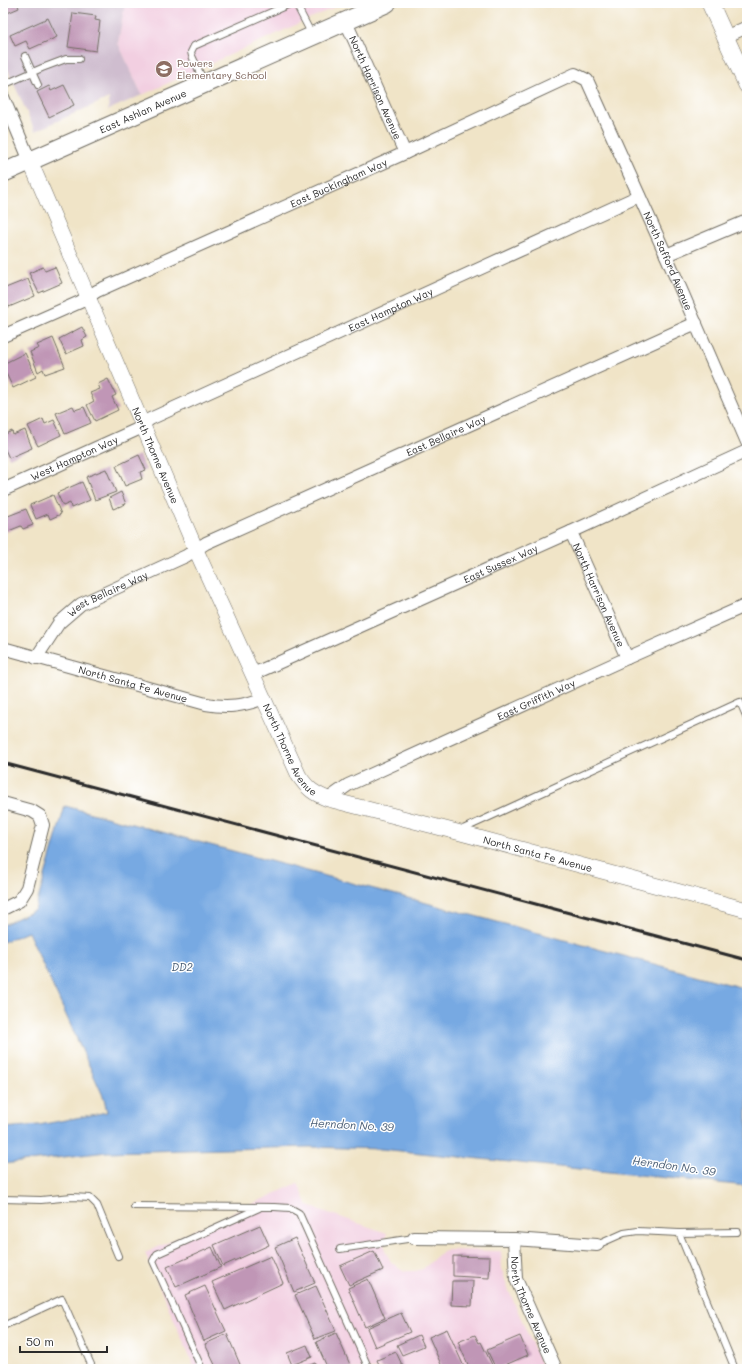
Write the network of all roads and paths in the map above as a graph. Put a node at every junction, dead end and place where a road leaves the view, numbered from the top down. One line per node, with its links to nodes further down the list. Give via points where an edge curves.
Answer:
1 (292, 3): 6 (lane, via 297,6); 12 (lane, via 194,46 192,56)
2 (387, 3): 4 (main road, East Ashlan Avenue)
3 (710, 3): 7 (main road)
4 (346, 22): 6 (main road, East Ashlan Avenue); 17 (street, North Harrison Avenue)
5 (747, 27): 7 (street)
6 (313, 36): 12 (main road, East Ashlan Avenue)
7 (725, 37): 15 (main road)
8 (25, 56): 10 (lane)
9 (79, 59): 10 (lane, via 66,59)
10 (33, 72): 13 (lane); 14 (lane)
11 (587, 80): 17 (street, East Buckingham Way, via 575,74); 20 (street, North Safford Avenue)
12 (205, 84): 18 (main road, East Ashlan Avenue)
13 (3, 85)
14 (38, 85)
15 (747, 85)
16 (3, 97): 18 (street, North Thorne Avenue)
17 (406, 153): 23 (street, East Buckingham Way)
18 (30, 161): 19 (main road, East Ashlan Avenue); 23 (street, North Thorne Avenue)
19 (3, 173)
20 (639, 196): 22 (street, North Safford Avenue); 26 (street, East Hampton Way)
21 (747, 220): 22 (street)
22 (666, 255): 24 (street, North Safford Avenue)
23 (88, 296): 25 (street, East Buckingham Way, via 80,302); 26 (street, North Thorne Avenue)
24 (696, 323): 27 (street, North Safford Avenue); 31 (street, East Bellaire Way, via 206,543)
25 (3, 336)
26 (143, 424): 29 (street, West Hampton Way, via 136,430); 31 (street, North Thorne Avenue)
27 (747, 442)
28 (747, 451): 30 (street, East Sussex Way)
29 (3, 490)
30 (571, 532): 35 (street, North Harrison Avenue); 36 (street, East Sussex Way)
31 (196, 550): 34 (street, West Bellaire Way, via 81,604 59,623); 36 (street, North Thorne Avenue)
32 (747, 605): 35 (street, East Griffith Way)
33 (3, 648): 34 (street, North Santa Fe Avenue)
34 (36, 658): 37 (street, North Santa Fe Avenue, via 206,704 242,705)
35 (627, 658): 39 (street, East Griffith Way, via 348,785)
36 (253, 674): 37 (street, North Thorne Avenue)
37 (264, 698): 39 (street, North Thorne Avenue, via 299,776 306,787)
38 (747, 718): 41 (lane, via 740,702)
39 (328, 799): 41 (street, North Santa Fe Avenue)
40 (3, 804): 42 (street, via 32,811 40,816 43,825 27,888 19,902)
41 (457, 832): 43 (street, North Santa Fe Avenue)
42 (3, 909)
43 (747, 910)
44 (3, 1199): 53 (lane, via 90,1198 97,1205)
45 (134, 1206): 46 (lane)
46 (261, 1207): 56 (lane, via 157,1254 153,1261); 57 (lane, via 290,1208 299,1213)
47 (737, 1232): 48 (lane)
48 (679, 1233): 51 (lane, via 638,1231 624,1233); 59 (lane)
49 (414, 1238): 50 (street); 52 (lane)
50 (514, 1239): 51 (street); 58 (street, North Thorne Avenue, via 516,1279)
51 (597, 1244)
52 (340, 1249)
53 (118, 1256)
54 (3, 1326): 55 (lane, via 62,1299)
55 (93, 1369)
56 (202, 1369)
57 (369, 1369)
58 (556, 1369)
59 (735, 1369)

